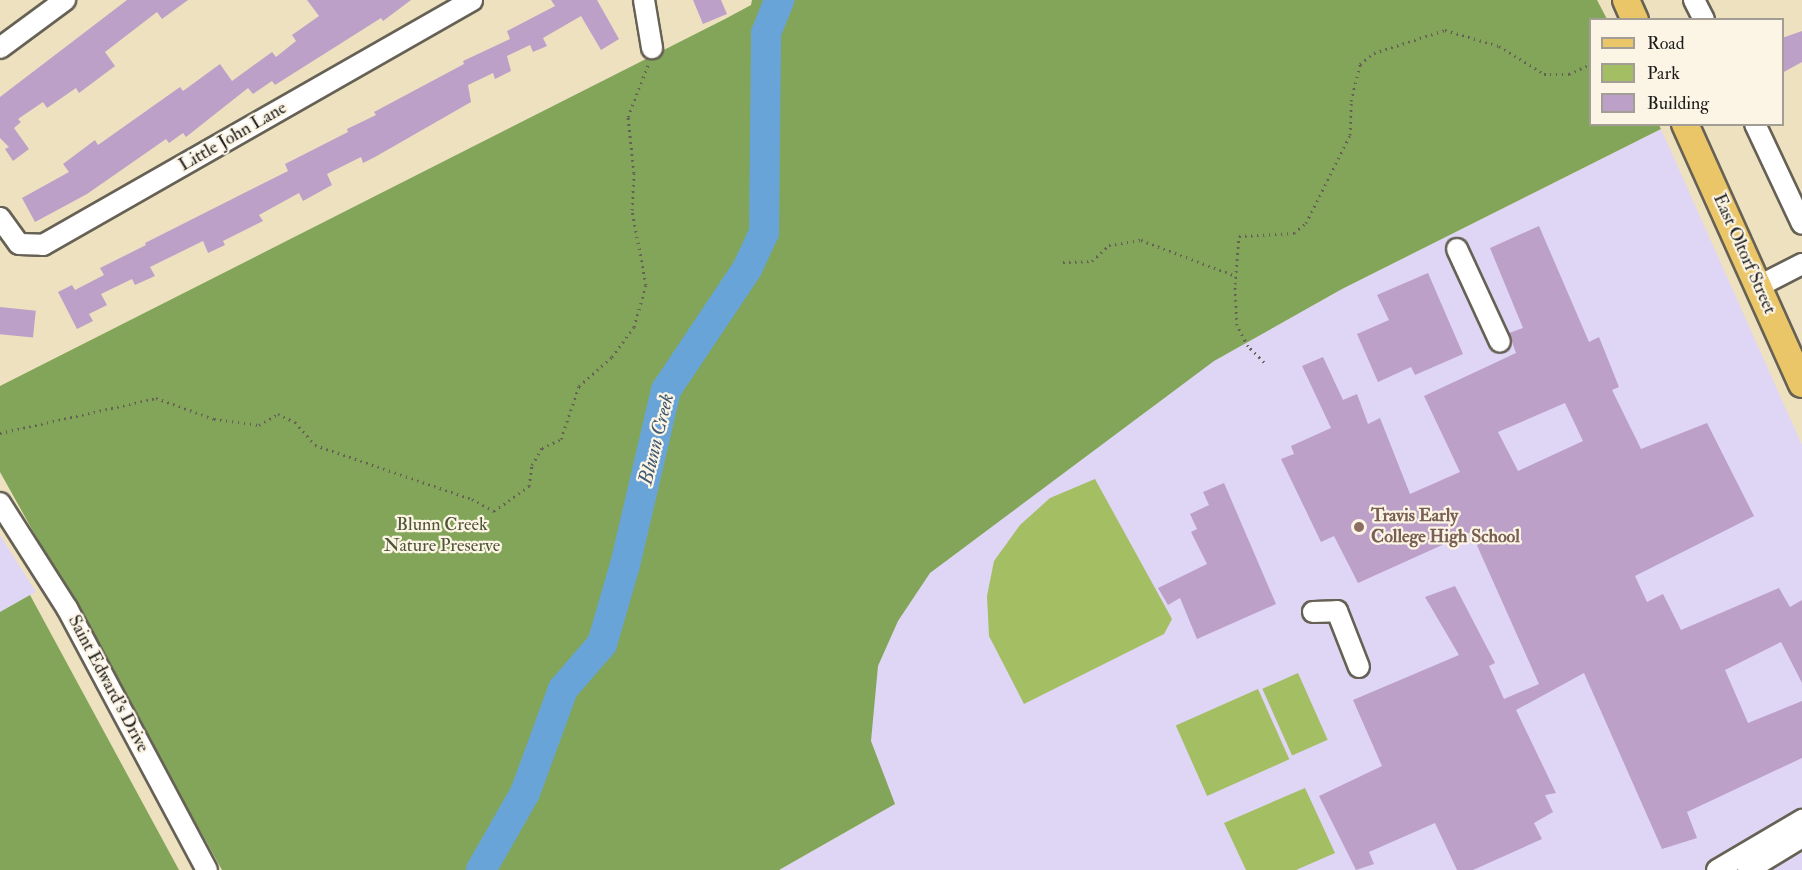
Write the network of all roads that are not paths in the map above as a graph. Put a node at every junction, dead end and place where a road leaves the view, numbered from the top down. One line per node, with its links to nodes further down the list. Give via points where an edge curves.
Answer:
1 (64, 0): 8 (street)
2 (472, 0): 12 (street, Little John Lane, via 43,245 19,244)
3 (644, 0): 9 (street)
4 (1626, 0): 6 (main road)
5 (1694, 0): 7 (street)
6 (1634, 18)
7 (1703, 18)
8 (0, 48)
9 (652, 48)
10 (1685, 126): 16 (main road, East Oltorf Street)
11 (1756, 126): 13 (street)
12 (0, 218)
13 (1802, 224)
14 (1457, 249): 17 (street)
15 (1802, 264): 16 (street)
16 (1759, 286): 18 (main road, East Oltorf Street)
17 (1500, 342)
18 (1802, 384)
19 (0, 503): 24 (street, Saint Edward's Drive, via 67,608)
20 (1313, 612): 21 (street, via 1337,611)
21 (1359, 667)
22 (1802, 820): 25 (street)
23 (1802, 837): 26 (street)
24 (207, 870)
25 (1717, 870)
26 (1748, 870)

